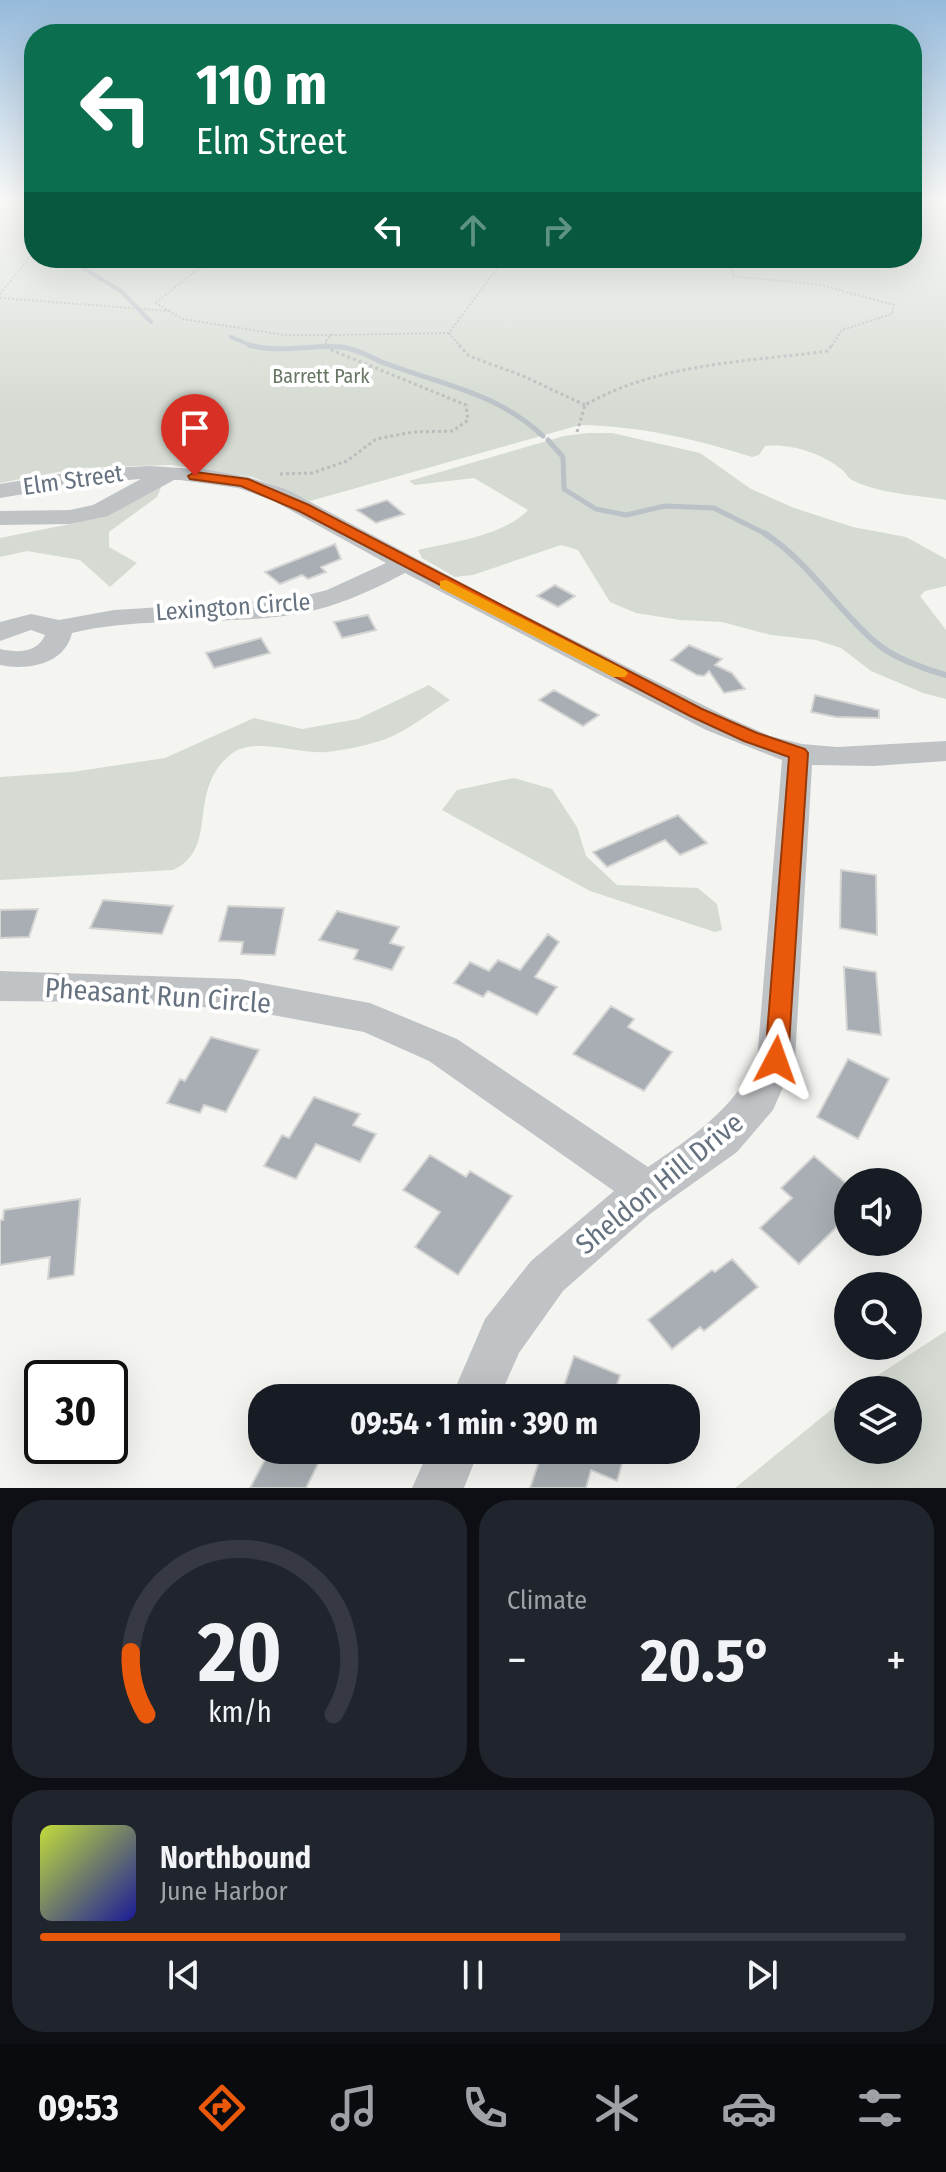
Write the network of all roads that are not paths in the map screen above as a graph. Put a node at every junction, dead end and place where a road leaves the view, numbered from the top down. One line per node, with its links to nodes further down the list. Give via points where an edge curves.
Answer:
1 (168, 474): 2 (street, Elm Street, via 136,471 75,477); 3 (street, via 100,511); 4 (street, Elm Street, via 244,482)
2 (0, 491)
3 (0, 518)
4 (405, 563): 5 (street, Lexington Circle, via 340,596 293,607 122,615); 9 (street, Elm Street, via 696,713)
5 (55, 629): 6 (street, Lexington Circle, via 31,622); 7 (street, via 58,641 45,653 22,660)
6 (0, 633)
7 (0, 657)
8 (946, 751): 9 (street, Elm Street, via 860,759)
9 (798, 753): 11 (street, Sheldon Hill Drive, via 776,1060 759,1098 722,1139)
10 (0, 986): 11 (street, Pheasant Run Circle, via 240,994 370,1018 443,1050)
11 (648, 1191): 12 (street, Sheldon Hill Drive, via 547,1276 502,1336)
12 (481, 1384)
13 (448, 1464): 14 (street)
14 (438, 1488)

